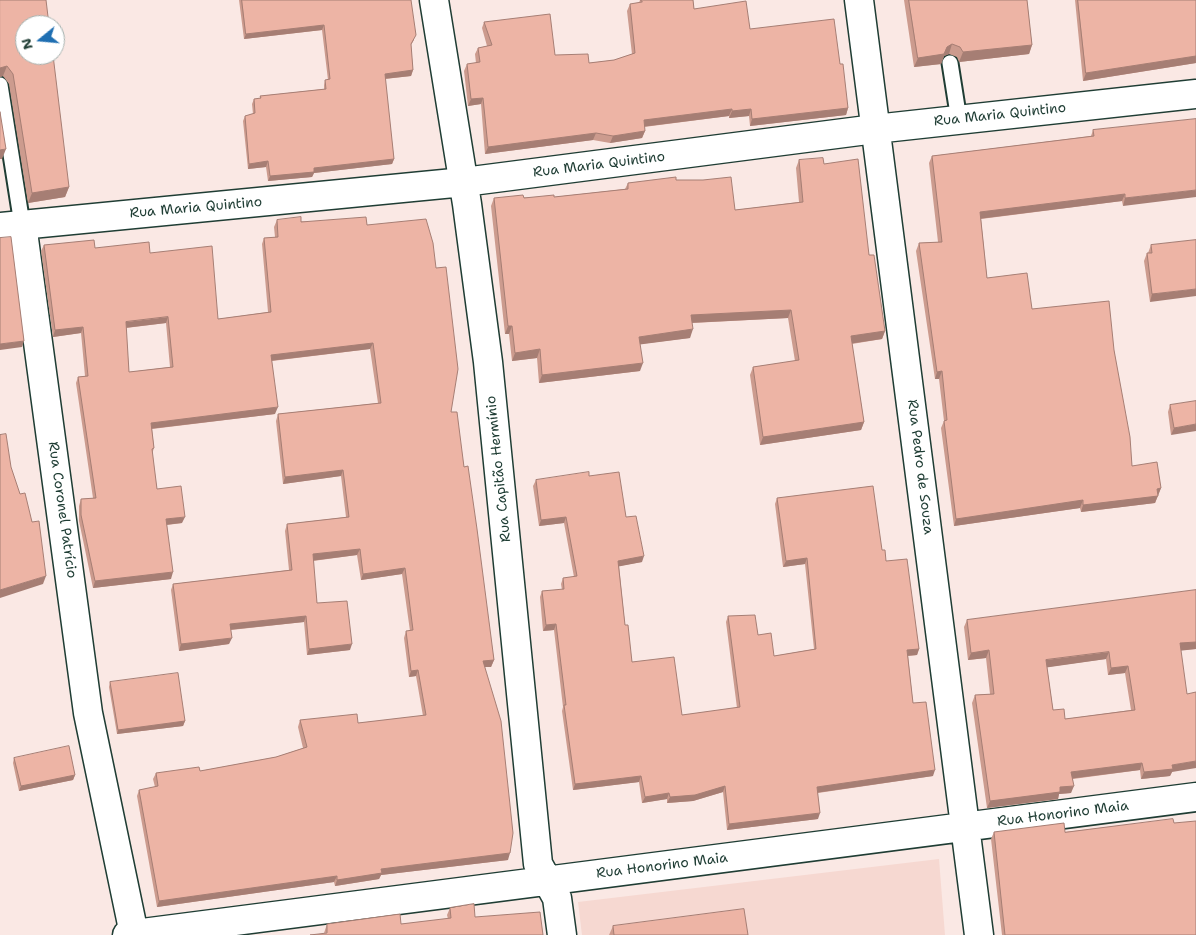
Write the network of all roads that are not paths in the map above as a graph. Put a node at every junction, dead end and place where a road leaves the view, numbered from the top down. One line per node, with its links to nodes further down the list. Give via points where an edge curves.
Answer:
1 (434, 0): 8 (street, Rua Capitão Hermínio)
2 (859, 0): 7 (street, Rua Pedro de Souza)
3 (950, 63): 6 (lane)
4 (0, 85): 9 (lane, Rua Coronel Patrício)
5 (1196, 94): 6 (street, Rua Maria Quintino)
6 (959, 120): 7 (street, Rua Maria Quintino)
7 (875, 129): 8 (street, Rua Maria Quintino); 11 (street, Rua Pedro de Souza)
8 (464, 182): 9 (street, Rua Maria Quintino); 12 (street, Rua Capitão Hermínio, via 488,362 538,864)
9 (11, 226): 13 (street, Rua Coronel Patrício, via 88,713)
10 (1196, 797): 11 (street, Rua Honorino Maia)
11 (966, 826): 12 (street, Rua Honorino Maia); 15 (street, Rua Pedro de Souza)
12 (546, 881): 13 (street, Rua Honorino Maia); 14 (street, Rua Capitão Hermínio, via 558,898)
13 (131, 934)
14 (562, 935)
15 (980, 935)

